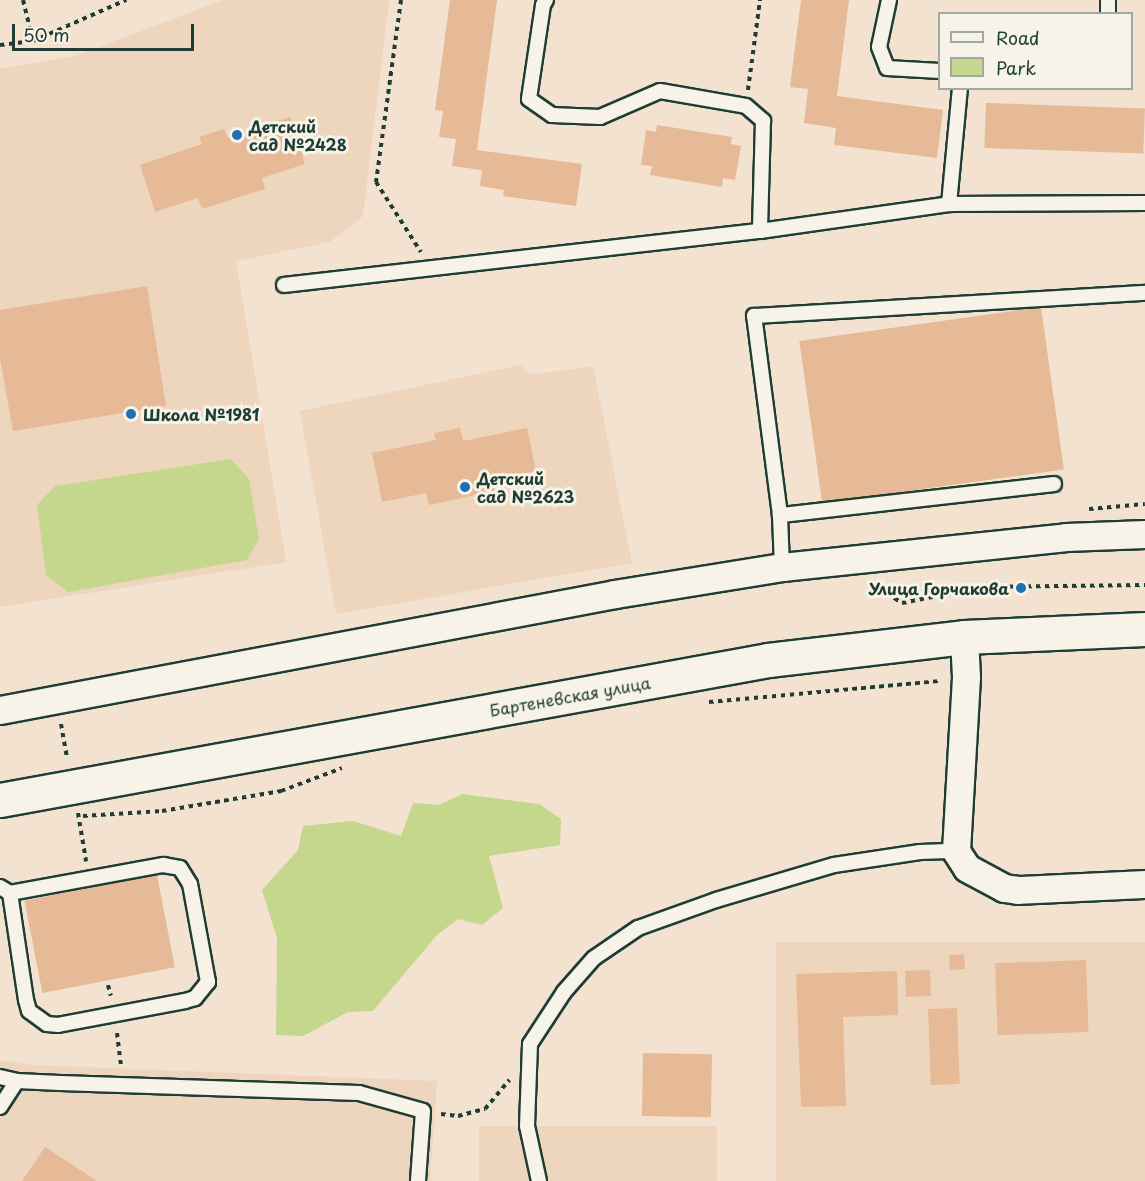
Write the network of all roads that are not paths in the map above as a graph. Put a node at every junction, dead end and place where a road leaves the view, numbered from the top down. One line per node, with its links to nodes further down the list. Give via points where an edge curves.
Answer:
1 (546, 0): 7 (lane, via 530,99 552,115 600,117 660,91 746,106 763,121)
2 (889, 0): 3 (lane, via 879,47 887,68)
3 (938, 71)
4 (960, 90): 6 (lane)
5 (1145, 203): 6 (lane)
6 (950, 204): 7 (lane)
7 (760, 231): 8 (lane)
8 (284, 285)
9 (1145, 293): 11 (lane, via 754,316)
10 (1054, 484): 11 (lane)
11 (780, 515): 13 (lane)
12 (1145, 534): 13 (street, via 1066,537)
13 (782, 567): 16 (street, via 615,594)
14 (1145, 629): 15 (main road, Бартеневская улица)
15 (964, 637): 17 (main road, Бартеневская улица, via 768,660); 18 (street, via 966,677)
16 (0, 710)
17 (1, 801)
18 (956, 851): 19 (street, via 967,868 1004,888); 25 (lane, via 920,852 834,865 638,928 594,958 564,992 530,1044 527,1126)
19 (1145, 884)
20 (5, 890): 20 (lane, via 163,864 180,868 190,884 208,982 203,991 185,1001 47,1024 30,1011 26,1000)
21 (0, 1077): 22 (lane)
22 (17, 1081): 23 (lane); 24 (lane, via 359,1093 423,1111)
23 (0, 1107)
24 (418, 1181)
25 (539, 1181)

